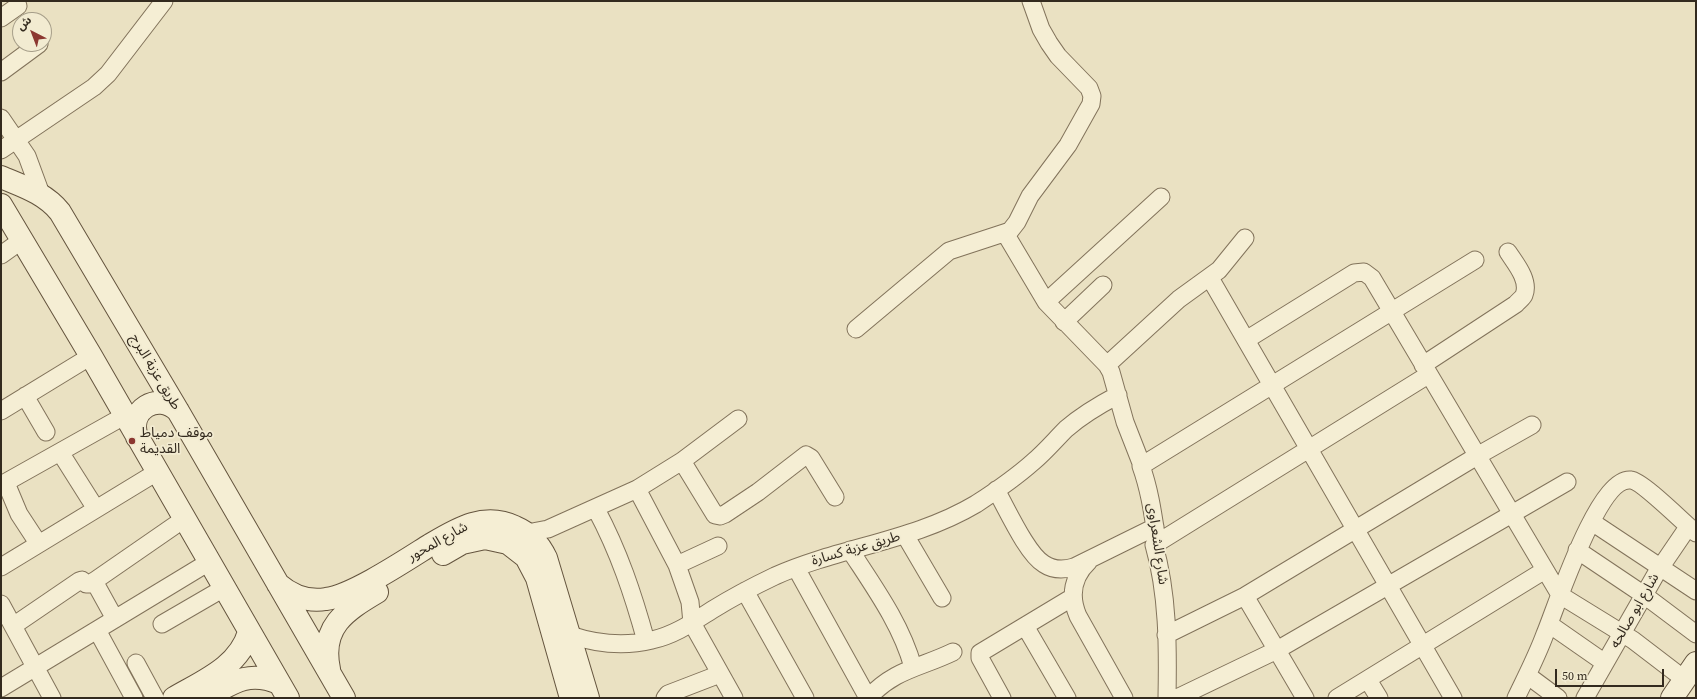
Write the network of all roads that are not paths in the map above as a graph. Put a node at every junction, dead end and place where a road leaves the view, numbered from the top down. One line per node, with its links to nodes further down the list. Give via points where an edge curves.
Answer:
1 (164, 1): 8 (street, via 108,74 94,87)
2 (1031, 1): 14 (street, via 1048,43 1090,88 1092,96 1091,104 1068,145 1030,196 1014,226)
3 (18, 6): 4 (street)
4 (1, 18)
5 (28, 52): 6 (street)
6 (1, 72)
7 (1, 118): 8 (street)
8 (17, 139): 9 (street); 11 (street, via 32,168)
9 (1, 150)
10 (1, 177): 11 (street, طريق عزبة البرج)
11 (40, 194): 34 (street, طريق عزبة البرج, via 60,212)
12 (1161, 197): 22 (street)
13 (1, 205): 16 (street)
14 (1005, 234): 22 (street); 25 (street, via 949,251)
15 (1245, 238): 20 (street)
16 (22, 240): 18 (street); 27 (street)
17 (1508, 252): 29 (street, via 1522,274 1524,295 1516,304)
18 (1, 255)
19 (1475, 260): 23 (street)
20 (1210, 278): 26 (street); 28 (street, via 1179,299)
21 (1103, 285): 24 (street)
22 (1046, 302): 24 (street)
23 (1392, 312): 26 (street, via 1372,278 1364,272 1354,273); 29 (street); 30 (street)
24 (1064, 322): 28 (street)
25 (856, 329)
26 (1246, 340): 30 (street)
27 (91, 356): 32 (street); 35 (street)
28 (1107, 365): 31 (street, شارع الشعراوى)
29 (1425, 370): 40 (street); 42 (street)
30 (1272, 385): 40 (street); 44 (street)
31 (1118, 395): 44 (street, شارع الشعراوى); 49 (street, طريق عزبة كسارة, via 1076,421 1033,462)
32 (25, 396): 33 (street); 38 (street)
33 (1, 411)
34 (178, 411): 39 (street, via 165,402 146,406 135,421); 74 (street, طريق عزبة البرج)
35 (124, 416): 39 (street); 41 (street)
36 (738, 419): 43 (street)
37 (1532, 425): 42 (street)
38 (46, 432)
39 (136, 437): 45 (street)
40 (1308, 449): 57 (street); 62 (street)
41 (60, 452): 47 (street); 51 (street)
42 (1477, 456): 53 (street); 57 (street)
43 (682, 461): 48 (street); 50 (street, via 715,515 720,516 747,499 806,455 811,458)
44 (1141, 466): 56 (street, شارع الشعراوى, via 1149,490)
45 (157, 472): 51 (street); 54 (street)
46 (1567, 482): 53 (street)
47 (4, 484): 61 (street)
48 (638, 489): 52 (street); 68 (street)
49 (996, 490): 60 (street, طريق عزبة كسارة, via 952,516); 66 (street, via 1029,547 1044,564 1067,569)
50 (835, 497)
51 (96, 509): 61 (street)
52 (596, 509): 59 (street, via 541,532); 98 (street, via 627,575)
53 (1512, 514): 72 (street); 75 (street)
54 (184, 519): 67 (street); 73 (street)
55 (1592, 522): 58 (street, via 1612,488 1627,479 1641,484); 65 (street); 69 (street)
56 (1155, 527): 62 (street, شارع الشعراوى, via 1157,541); 66 (street)
57 (1355, 528): 75 (street); 81 (street)
58 (1692, 530): 69 (street, شارع ابو صالحه)
59 (527, 533): 84 (street, شارع المحور, via 496,521 464,526); 96 (street, شارع المحور, via 546,558)
60 (905, 535): 64 (street, طريق عزبة كسارة); 83 (street)
61 (38, 543): 70 (street)
62 (1154, 545): 97 (street, شارع الشعراوى, via 1160,568)
63 (718, 546): 68 (street)
64 (850, 550): 71 (street, طريق عزبة كسارة); 105 (street, via 894,619)
65 (1577, 550): 79 (street); 80 (street)
66 (1090, 561): 82 (street, via 1078,574)
67 (209, 562): 76 (street); 86 (street)
68 (677, 565): 87 (street, via 690,602)
69 (1660, 566): 77 (street); 80 (street, شارع ابو صالحه)
70 (1, 567)
71 (796, 568): 78 (street, طريق عزبة كسارة); 124 (street)
72 (1545, 570): 79 (street); 99 (street)
73 (94, 581): 86 (street); 90 (street, via 87,584 80,581)
74 (278, 584): 84 (street, شارع المحور, via 288,592 305,599); 107 (street, طريق عزبة البرج)
75 (1388, 586): 99 (street); 100 (street)
76 (224, 588): 88 (street); 93 (street)
77 (1696, 591)
78 (745, 592): 87 (street, طريق عزبة كسارة); 123 (street)
79 (1560, 595): 89 (street); 94 (street)
80 (1644, 595): 94 (street, شارع ابو صالحه); 95 (street)
81 (1245, 596): 97 (street); 100 (street)
82 (1073, 597): 91 (street); 127 (street, via 1078,616)
83 (942, 598)
84 (345, 602): 107 (street, شارع المحور, via 330,635 327,652); 119 (street, شارع المحور, via 462,543 485,538 508,543 526,557 534,570)
85 (1, 604): 90 (street)
86 (115, 619): 92 (street)
87 (692, 623): 98 (street, طريق عزبة كسارة, via 667,636); 108 (street)
88 (162, 624)
89 (1549, 624): 103 (street); 109 (street)
90 (13, 626): 104 (street)
91 (1025, 626): 125 (street, via 980,654); 126 (street)
92 (97, 630): 104 (street); 114 (street)
93 (249, 632): 112 (street); 116 (street, via 241,651 227,666)
94 (1622, 633): 103 (street, شارع ابو صالحه); 106 (street)
95 (1696, 634)
96 (570, 635): 98 (street, طريق عزبة كسارة, via 611,644); 120 (street, شارع المحور)
97 (1166, 635): 128 (street, شارع الشعراوى)
98 (646, 641)
99 (1422, 645): 110 (street); 133 (street)
100 (1277, 650): 129 (street); 130 (street)
101 (953, 652): 105 (street)
102 (136, 663): 115 (street)
103 (1605, 663): 136 (street, شارع ابو صالحه)
104 (35, 667): 111 (street); 113 (street)
105 (913, 667): 124 (street, via 889,679)
106 (1690, 671): 137 (street)
107 (330, 674): 118 (street, طريق عزبة البرج)
108 (720, 674): 121 (street, via 668,694); 122 (street)
109 (1526, 675): 134 (street); 135 (street)
110 (1368, 680): 131 (street); 132 (street)
111 (1, 688)
112 (284, 690): 117 (street, via 264,678 247,678 232,683)
113 (52, 698)
114 (134, 698)
115 (155, 698)
116 (174, 698)
117 (206, 698)
118 (344, 698)
119 (571, 698)
120 (588, 698)
121 (665, 698)
122 (734, 698)
123 (805, 698)
124 (868, 698)
125 (1002, 698)
126 (1067, 698)
127 (1124, 698)
128 (1167, 698)
129 (1177, 698)
130 (1305, 698)
131 (1337, 698)
132 (1379, 698)
133 (1453, 698)
134 (1516, 698)
135 (1558, 698)
136 (1585, 698)
137 (1672, 698)

